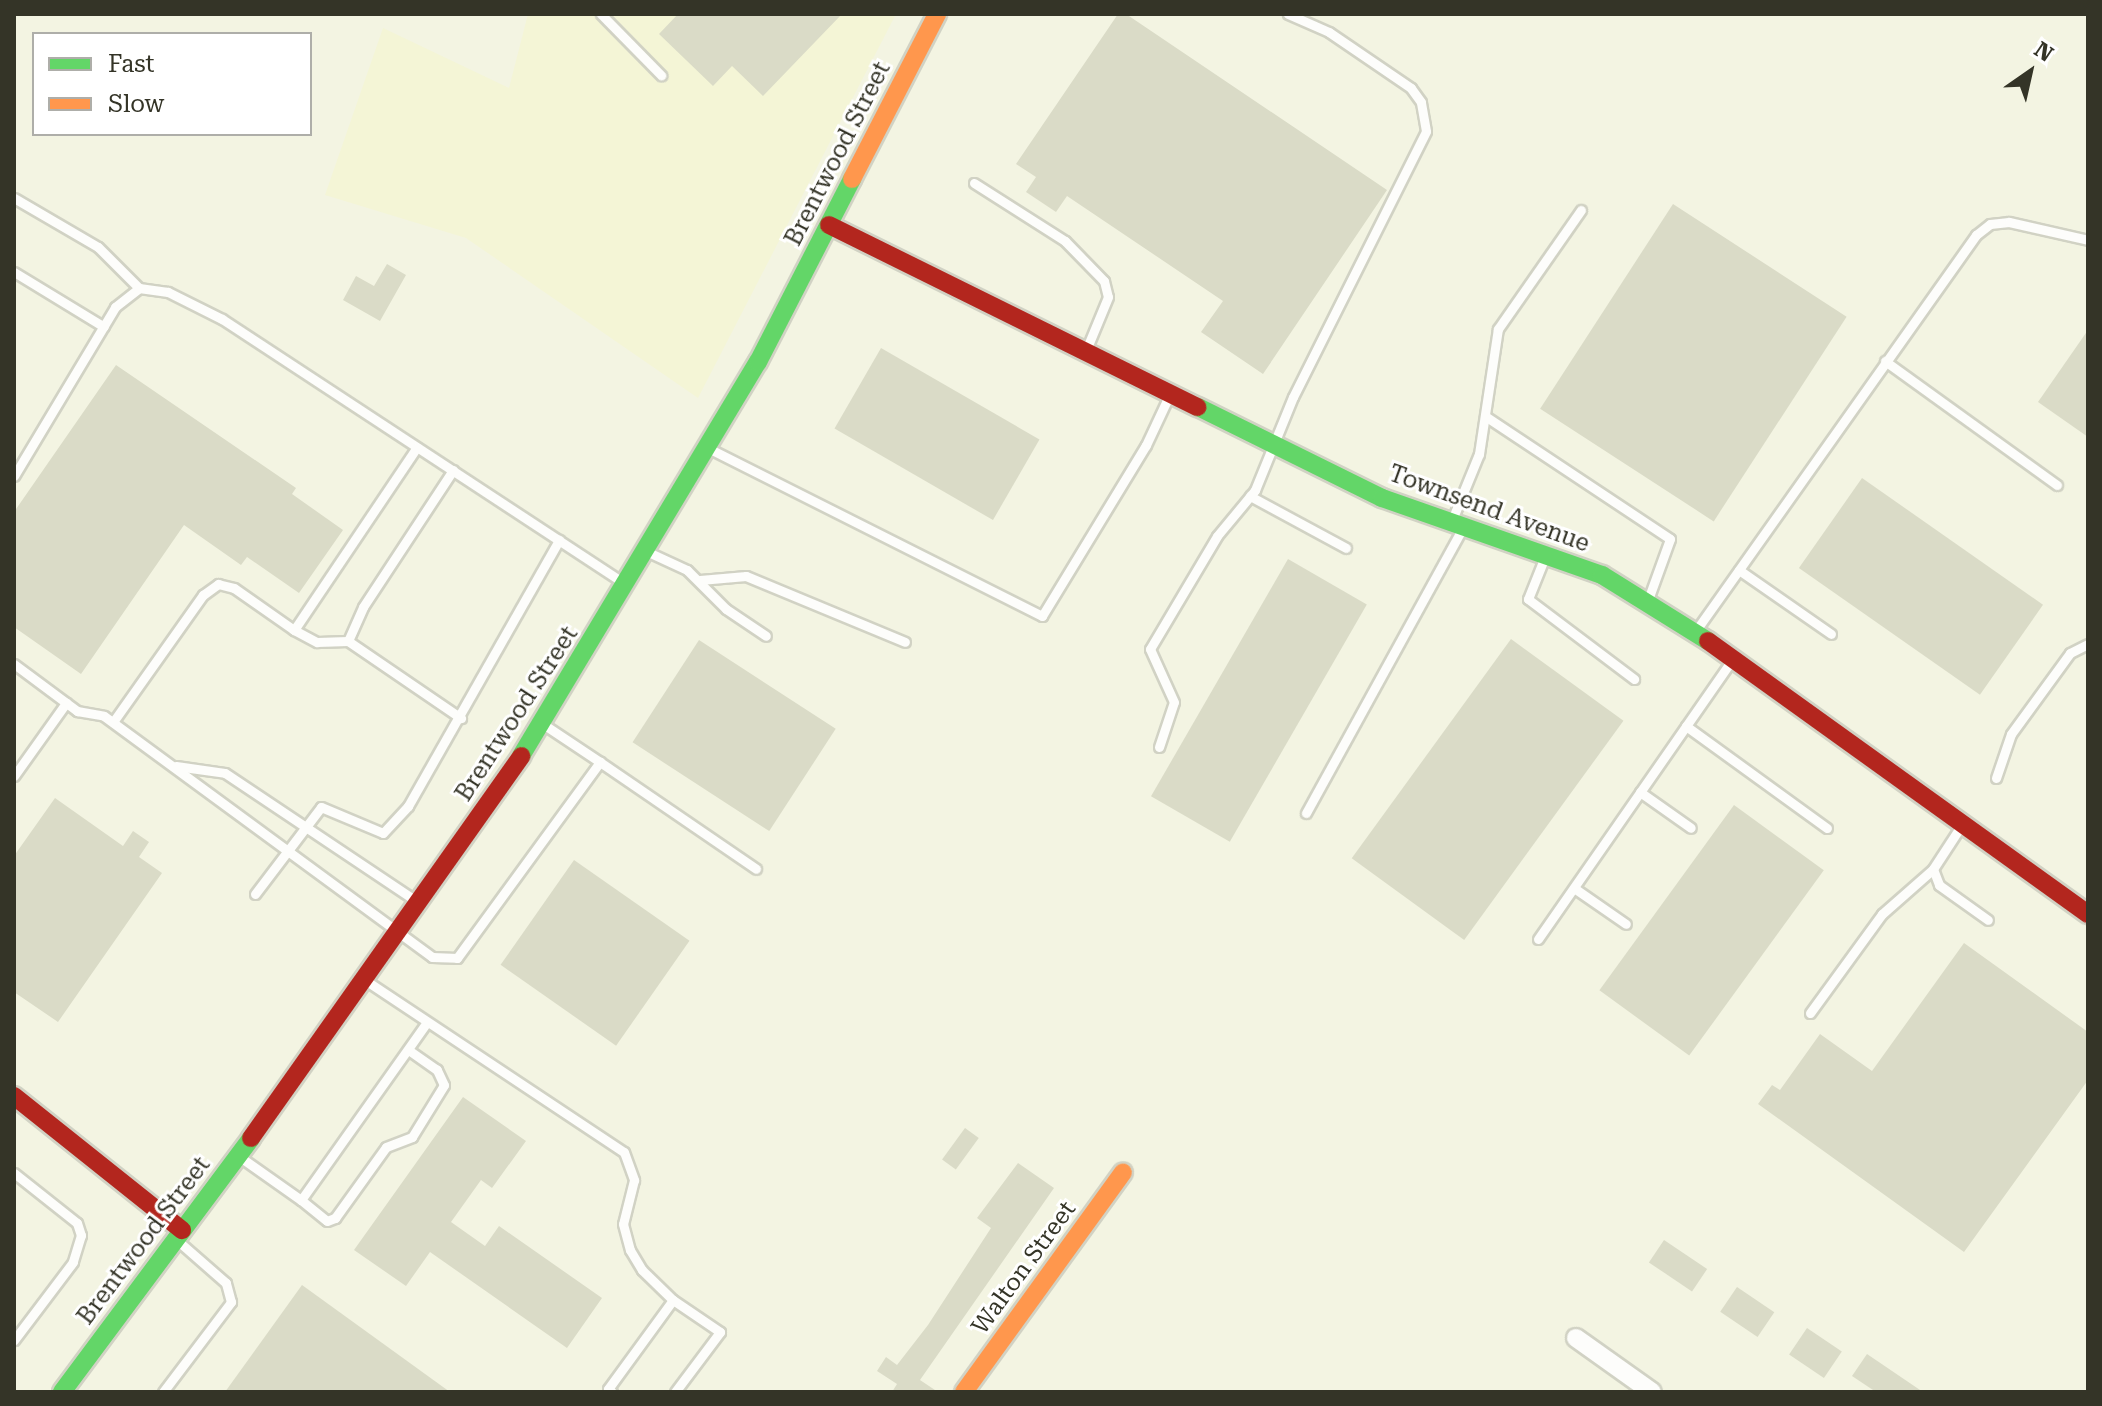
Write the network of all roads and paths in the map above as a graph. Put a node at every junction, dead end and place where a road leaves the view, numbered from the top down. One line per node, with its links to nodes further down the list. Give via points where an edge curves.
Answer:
1 (601, 14): 4 (lane)
2 (937, 14): 8 (street, Brentwood Street)
3 (1288, 14): 17 (lane, via 1329,32 1411,88 1421,102 1426,131)
4 (661, 75)
5 (974, 183): 13 (lane, via 1065,241 1104,281 1108,297)
6 (14, 198): 11 (lane, via 98,247)
7 (1581, 210): 16 (lane, via 1498,329)
8 (829, 225): 13 (street, Townsend Avenue); 19 (street, Brentwood Street)
9 (2088, 240): 14 (lane, via 2009,222 1990,224 1976,235)
10 (14, 272): 12 (lane)
11 (139, 288): 12 (lane, via 115,307); 18 (lane, via 168,292 222,319)
12 (104, 327): 21 (lane)
13 (1085, 353): 15 (street, Townsend Avenue)
14 (1885, 361): 22 (lane); 29 (lane)
15 (1169, 395): 17 (street, Townsend Avenue); 19 (lane, via 1146,445 1042,616)
16 (1485, 416): 24 (lane); 32 (lane, via 1670,539)
17 (1273, 446): 23 (lane); 24 (street, Townsend Avenue, via 1382,498)
18 (417, 447): 20 (lane); 33 (lane)
19 (708, 448): 27 (street, Brentwood Street)
20 (453, 470): 25 (lane); 37 (lane, via 363,607)
21 (14, 476)
22 (2057, 485)
23 (1250, 496): 26 (lane); 48 (lane, via 1217,536 1150,649 1174,702)
24 (1458, 522): 28 (street, Townsend Avenue); 54 (lane)
25 (559, 540): 31 (lane); 44 (lane)
26 (1346, 548)
27 (648, 552): 30 (lane); 31 (street, Brentwood Street)
28 (1547, 552): 32 (street, Townsend Avenue); 42 (lane, via 1528,599)
29 (1739, 570): 34 (lane); 35 (lane)
30 (700, 580): 36 (lane, via 726,609); 38 (lane, via 746,576)
31 (628, 585): 46 (street, Brentwood Street)
32 (1648, 600): 34 (street, Townsend Avenue)
33 (294, 630): 37 (lane, via 317,642); 45 (lane, via 234,588 218,584 203,595)
34 (1696, 632): 40 (street, Townsend Avenue)
35 (1831, 634)
36 (766, 636)
37 (348, 641): 44 (lane)
38 (905, 642)
39 (2088, 644): 52 (lane, via 2070,653 2011,734)
40 (1733, 658): 47 (lane); 55 (street, Townsend Avenue)
41 (14, 664): 43 (lane)
42 (1634, 679)
43 (66, 703): 45 (lane); 51 (lane)
44 (461, 718): 56 (lane, via 408,806 383,833 321,807)
45 (113, 722): 50 (lane)
46 (542, 723): 49 (lane); 64 (street, Brentwood Street)
47 (1686, 726): 53 (lane); 58 (lane)
48 (1159, 747)
49 (600, 762): 60 (lane); 68 (lane, via 457,958 432,957)
50 (173, 766): 56 (lane, via 225,773); 59 (lane)
51 (14, 776)
52 (1996, 778)
53 (1640, 792): 57 (lane); 62 (lane)
54 (1306, 813)
55 (1963, 823): 61 (lane); 65 (street, Townsend Avenue)
56 (304, 826): 59 (lane); 64 (lane)
57 (1691, 828)
58 (1827, 828)
59 (287, 849): 63 (lane); 68 (lane)
60 (756, 869)
61 (1933, 869): 66 (lane, via 1939,885); 71 (lane, via 1882,914)
62 (1574, 888): 67 (lane); 69 (lane)
63 (255, 894)
64 (419, 903): 68 (street, Brentwood Street)
65 (2088, 914)
66 (1988, 920)
67 (1626, 924)
68 (399, 931): 70 (street, Brentwood Street)
69 (1538, 939)
70 (365, 980): 72 (lane); 75 (street, Brentwood Street)
71 (1810, 1013)
72 (427, 1022): 73 (lane); 80 (lane, via 624,1152 634,1180 623,1224 625,1239 642,1270)
73 (408, 1050): 78 (lane); 78 (lane, via 437,1070 444,1085 412,1137 386,1147 335,1218 327,1221)
74 (14, 1096): 79 (street)
75 (238, 1155): 78 (lane); 79 (street, Brentwood Street)
76 (1123, 1172): 87 (street, Walton Street)
77 (14, 1173): 82 (lane, via 77,1223 81,1235 73,1262)
78 (301, 1200)
79 (178, 1234): 83 (street, Brentwood Street); 84 (lane, via 226,1283 231,1302)
80 (673, 1300): 85 (lane, via 608,1389); 86 (lane, via 720,1332)
81 (1576, 1338): 88 (street)
82 (14, 1340)
83 (62, 1392)
84 (163, 1392)
85 (612, 1392)
86 (675, 1392)
87 (964, 1392)
88 (1652, 1392)

